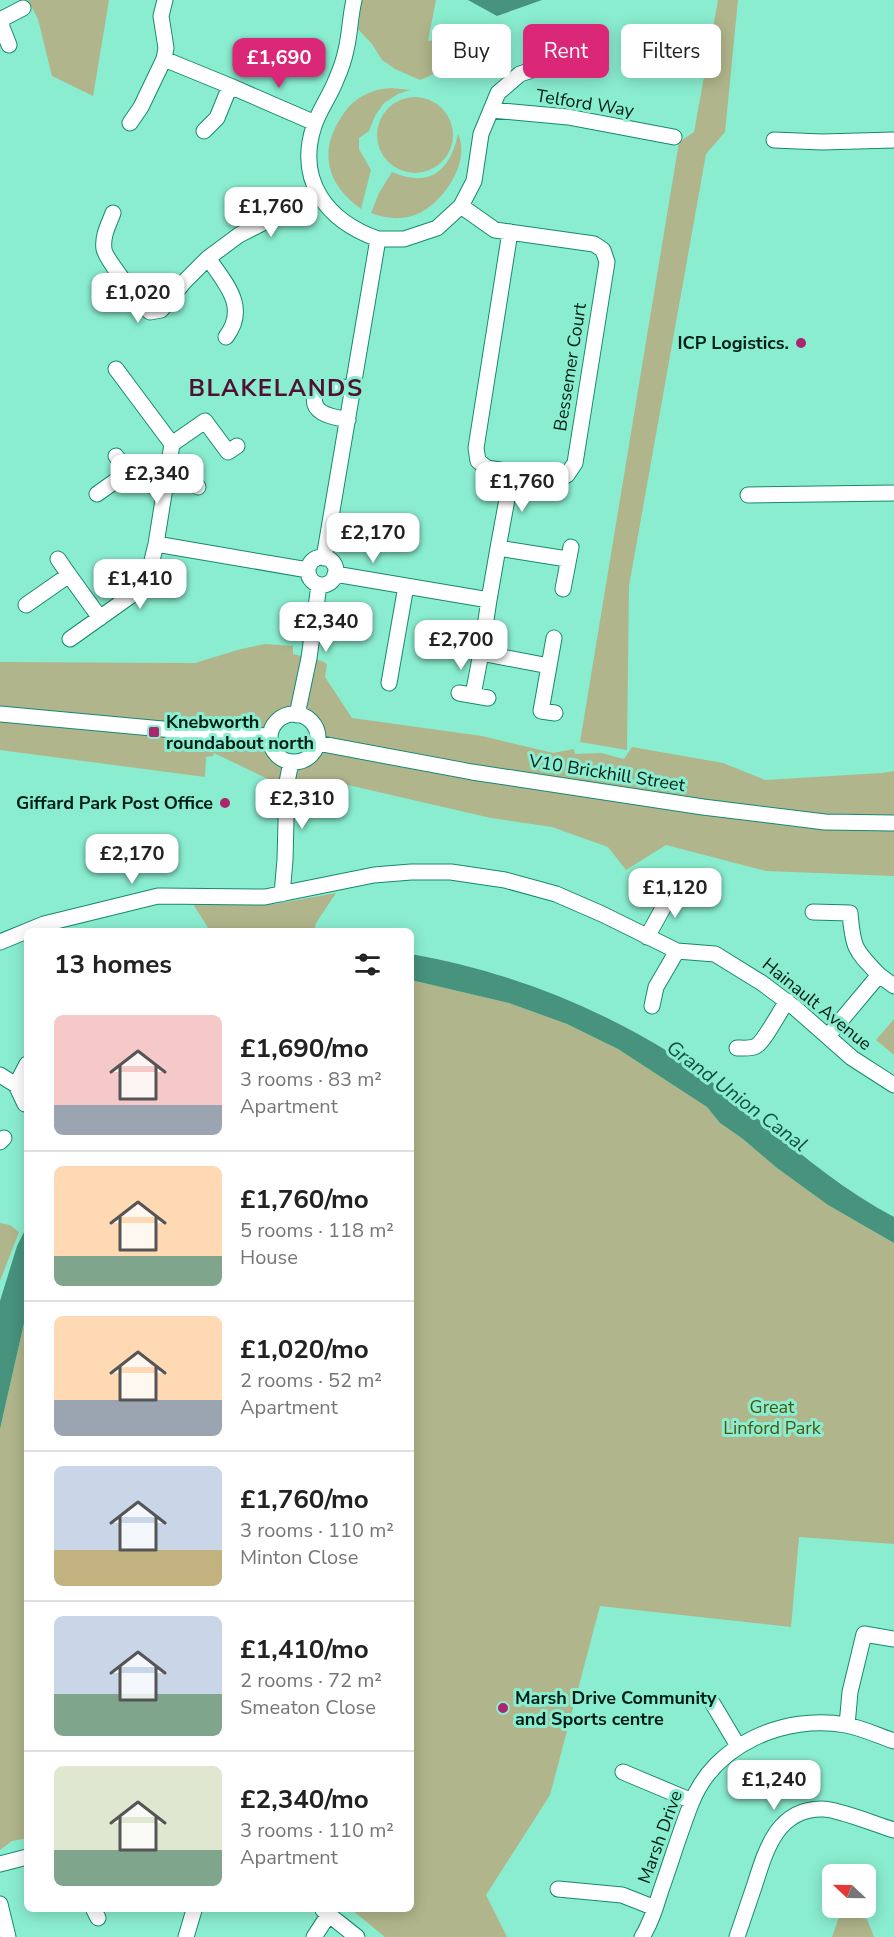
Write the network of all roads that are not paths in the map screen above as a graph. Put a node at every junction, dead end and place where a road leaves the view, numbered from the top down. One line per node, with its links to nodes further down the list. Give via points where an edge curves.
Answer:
1 (165, 0): 6 (street, via 161,16)
2 (354, 0): 11 (street, via 346,50)
3 (23, 8): 4 (street)
4 (0, 21): 5 (street)
5 (9, 45)
6 (164, 59): 8 (street); 10 (street)
7 (523, 73): 9 (street, via 498,93)
8 (230, 86): 11 (street); 12 (street, via 217,118)
9 (491, 110): 13 (street, Telford Way, via 568,117); 17 (street, via 481,134 474,181)
10 (130, 123)
11 (315, 123): 16 (street, via 309,142 310,171)
12 (204, 131)
13 (674, 137)
14 (774, 140): 15 (street)
15 (894, 140)
16 (318, 195): 20 (street, via 336,217); 21 (street, via 239,235)
17 (461, 206): 19 (street, Bessemer Court, via 495,230); 20 (street, via 437,228 404,239)
18 (113, 213): 21 (street, via 105,233 104,251 150,312 161,310)
19 (510, 232): 30 (street, Bessemer Court, via 476,448 478,461 487,468); 30 (street, Bessemer Court, via 594,244 603,250 607,262 575,463 567,475 558,479)
20 (378, 239): 24 (street)
21 (208, 258): 22 (street, via 232,291 236,308 233,328)
22 (226, 337)
23 (116, 369): 26 (street)
24 (353, 389): 25 (street); 25 (street, via 327,385 315,396 319,411)
25 (348, 420): 38 (street)
26 (172, 444): 27 (street, via 205,422 228,452); 32 (street)
27 (237, 446)
28 (116, 456): 29 (street)
29 (128, 472): 32 (street, via 139,470 153,486); 34 (street)
30 (512, 472): 37 (street)
31 (198, 486): 32 (street, via 187,473)
32 (164, 490): 36 (street)
33 (894, 493): 35 (street)
34 (97, 494)
35 (748, 495)
36 (156, 544): 40 (street); 48 (street, via 146,585)
37 (498, 548): 45 (street, via 569,553); 46 (street)
38 (324, 558): 40 (street, via 312,562); 42 (street, via 332,562)
39 (58, 559): 41 (street)
40 (308, 570): 43 (street, via 310,578)
41 (69, 574): 47 (street); 48 (street)
42 (335, 574): 43 (street, via 329,583); 44 (street)
43 (319, 585): 57 (street)
44 (406, 586): 46 (street); 53 (street)
45 (564, 589)
46 (489, 600): 51 (street)
47 (26, 605)
48 (100, 618): 50 (street)
49 (554, 638): 52 (street)
50 (70, 639)
51 (481, 653): 52 (street); 54 (street)
52 (549, 666): 55 (street, via 541,711)
53 (389, 683)
54 (474, 695)
55 (555, 713)
56 (0, 714): 58 (street)
57 (297, 715): 58 (street, via 280,720); 59 (street, via 311,722)
58 (270, 736): 60 (street, via 275,753)
59 (317, 743): 60 (street, via 307,758); 61 (street, V10 Brickhill Street, via 472,772 703,807 825,822)
60 (291, 762): 63 (street)
61 (894, 823)
62 (681, 884): 67 (street, via 673,890)
63 (282, 894): 65 (street, Hainault Avenue, via 158,896); 67 (street, Hainault Avenue, via 374,875 451,872 505,880 556,894)
64 (813, 912): 70 (street, via 856,913 852,939 858,953)
65 (46, 928)
66 (24, 935): 68 (street, Hainault Avenue)
67 (647, 937): 69 (street, Hainault Avenue)
68 (0, 942)
69 (677, 951): 72 (street, Hainault Avenue, via 715,954); 73 (street, via 656,987)
70 (879, 975): 71 (street); 74 (street)
71 (894, 986)
72 (787, 1001): 74 (street, Hainault Avenue); 75 (street, via 762,1041 754,1047)
73 (652, 1006)
74 (828, 1036): 79 (street, Hainault Avenue, via 852,1058)
75 (737, 1048)
76 (24, 1070): 78 (street)
77 (0, 1075): 78 (street)
78 (16, 1085): 80 (street)
79 (894, 1085)
80 (24, 1102)
81 (894, 1639): 83 (street, via 866,1627 850,1692)
82 (713, 1704): 85 (street)
83 (847, 1725): 84 (street, Marsh Drive); 85 (street, Marsh Drive, via 815,1723 774,1729)
84 (894, 1741)
85 (738, 1746): 87 (street, Marsh Drive, via 717,1763)
86 (623, 1772): 87 (street)
87 (692, 1801): 93 (street, Marsh Drive)
88 (894, 1830): 101 (street, via 826,1808 794,1817 766,1848)
89 (24, 1858): 90 (street)
90 (0, 1864)
91 (558, 1889): 93 (street, via 622,1895)
92 (0, 1904): 96 (street)
93 (655, 1908): 100 (street, Marsh Drive)
94 (193, 1912): 97 (street)
95 (326, 1912): 98 (street); 99 (street)
96 (9, 1937)
97 (186, 1937)
98 (314, 1937)
99 (357, 1937)
100 (642, 1937)
101 (737, 1937)

